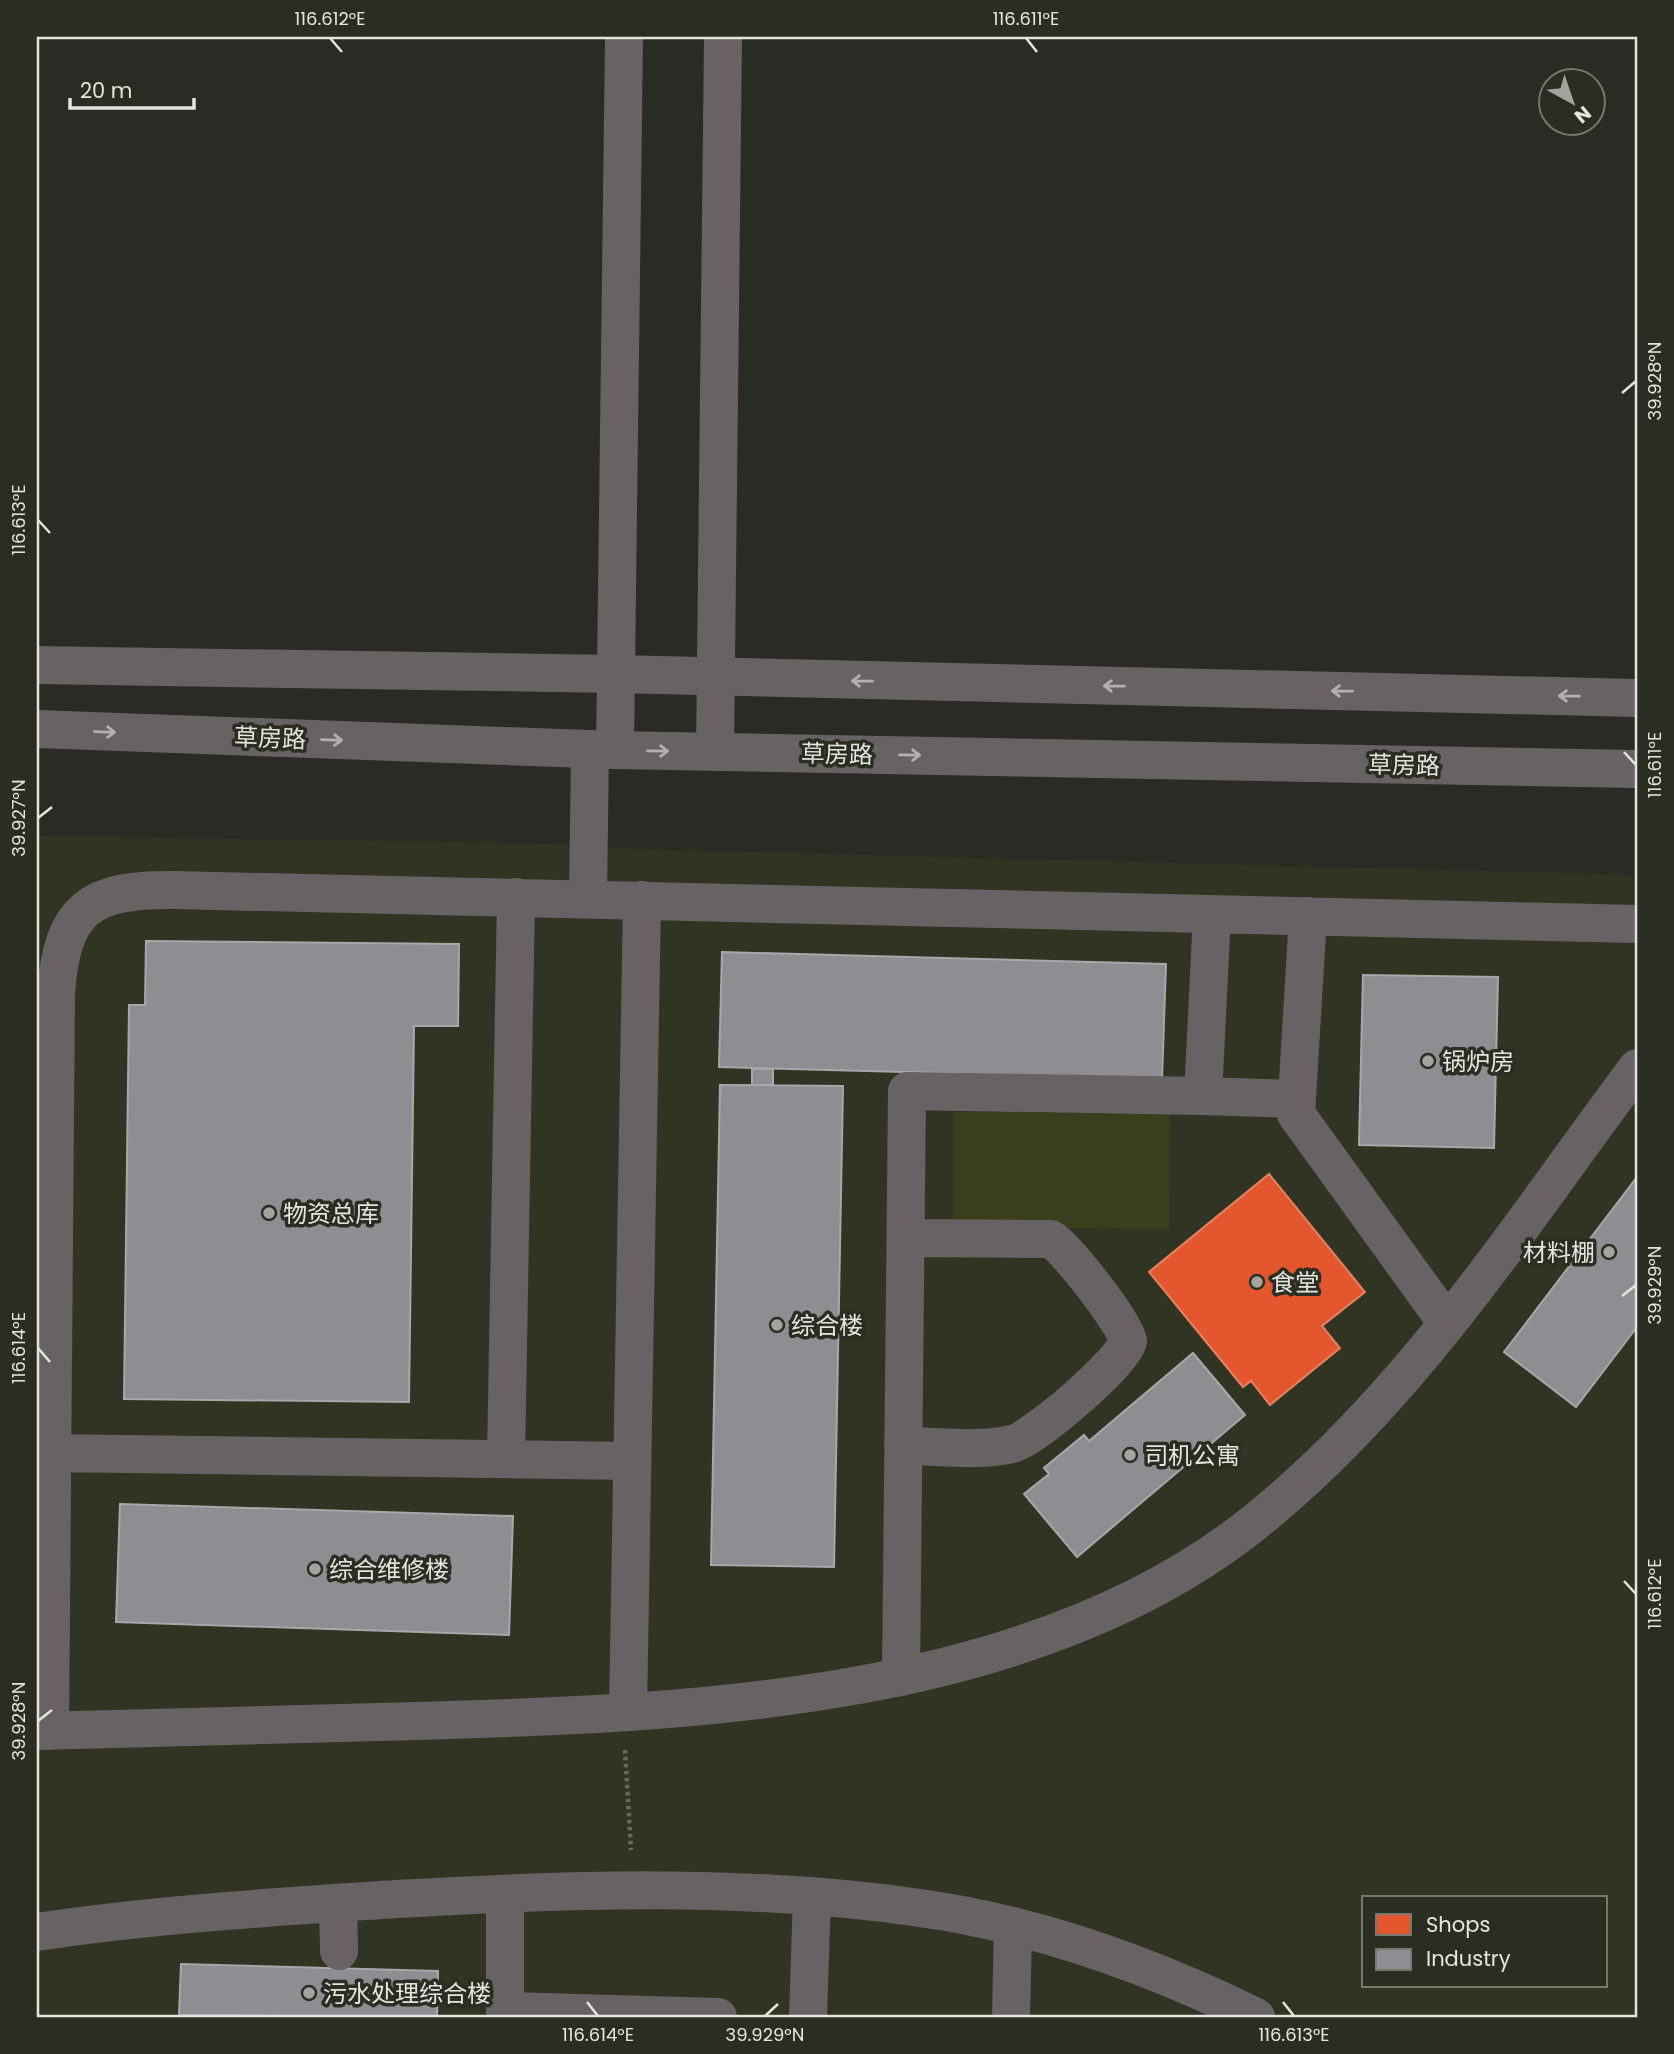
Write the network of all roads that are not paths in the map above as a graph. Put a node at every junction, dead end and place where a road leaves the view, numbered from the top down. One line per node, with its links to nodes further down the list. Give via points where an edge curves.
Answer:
1 (625, 37): 4 (street)
2 (723, 37): 5 (street)
3 (37, 665): 4 (main road)
4 (616, 674): 5 (main road); 8 (street)
5 (716, 677): 6 (main road, one-way to 5); 9 (street)
6 (1637, 698)
7 (37, 729): 8 (main road, 草房路, one-way to 8)
8 (602, 750): 9 (main road, 草房路, one-way to 9); 12 (street)
9 (715, 752): 10 (main road, 草房路, one-way to 10)
10 (1637, 769)
11 (516, 897): 12 (street); 23 (street, via 154,890 102,899 77,917 61,947 56,993); 24 (street)
12 (588, 899): 13 (street)
13 (642, 900): 14 (street); 25 (street)
14 (1212, 914): 15 (street); 18 (street)
15 (1308, 916): 16 (street); 19 (street)
16 (1637, 923)
17 (1637, 1068): 21 (street)
18 (1203, 1096): 19 (street); 20 (street, via 907,1091)
19 (1297, 1099): 21 (street, via 1296,1114)
20 (905, 1238): 22 (street); 22 (street, via 1051,1239 1111,1311 1128,1341 1121,1358 1106,1372 1016,1444)
21 (1447, 1323): 26 (street, via 1385,1400 1320,1467 1251,1526 1177,1575 1081,1622 1003,1650)
22 (903, 1446): 26 (street)
23 (52, 1453): 24 (street); 28 (street)
24 (506, 1459): 25 (street)
25 (632, 1461): 27 (street)
26 (901, 1677): 27 (street, via 742,1716)
27 (626, 1730): 28 (street)
28 (43, 1731)
29 (505, 1895): 30 (street, via 738,1881); 31 (street); 35 (street)
30 (812, 1896): 32 (street, via 921,1908); 37 (street)
31 (338, 1903): 33 (street); 34 (street)
32 (1013, 1927): 38 (street); 39 (street, via 1166,1978)
33 (37, 1932)
34 (339, 1951)
35 (505, 2014): 36 (street)
36 (718, 2017)
37 (808, 2017)
38 (1011, 2017)
39 (1256, 2017)

